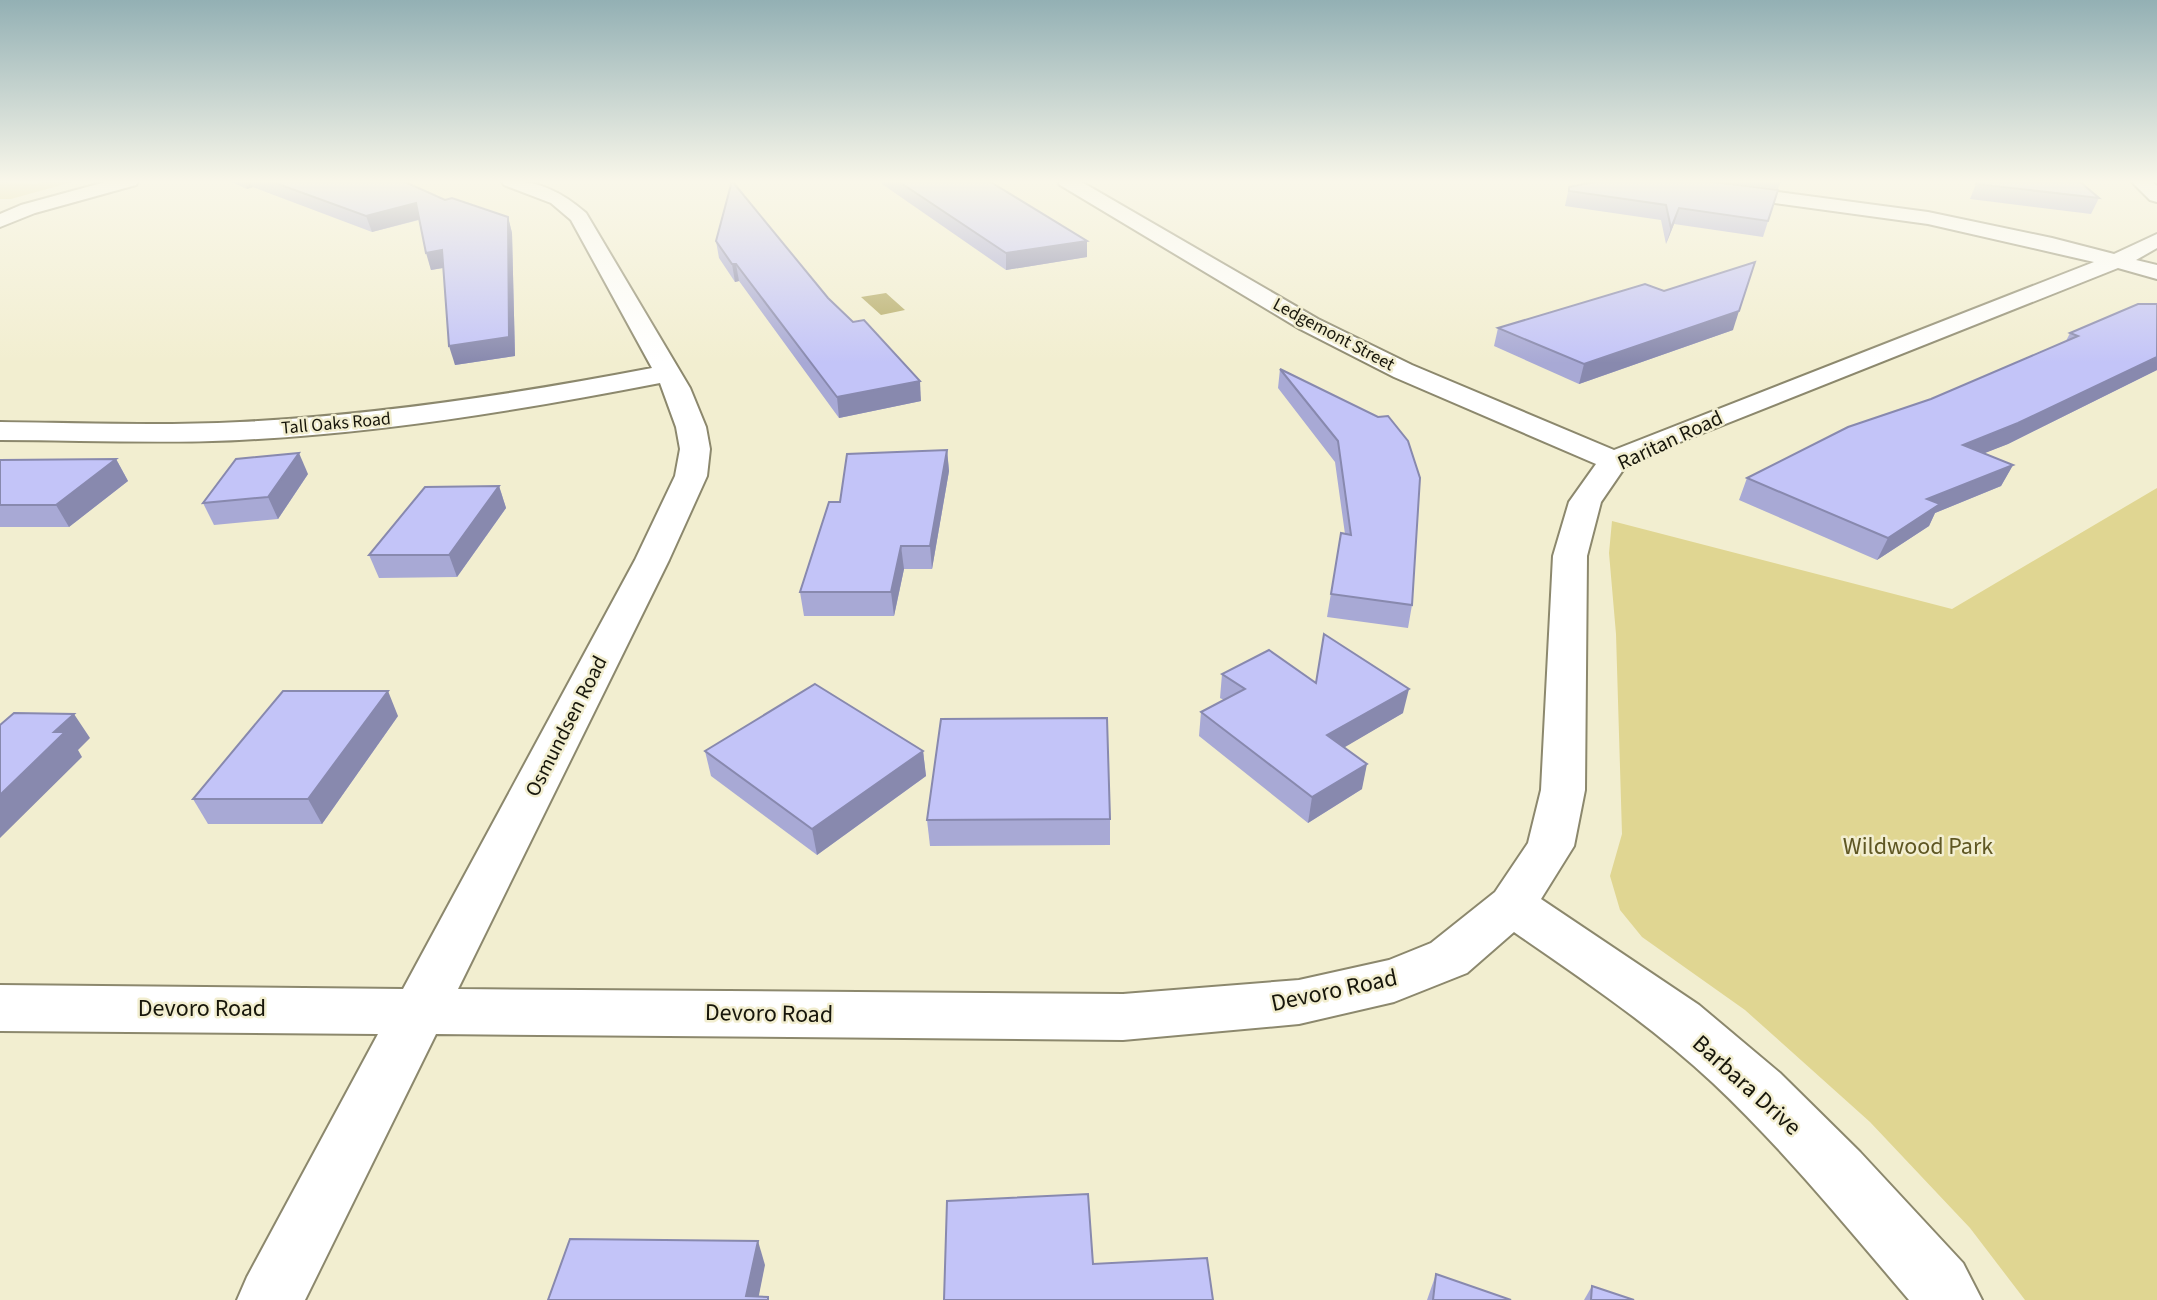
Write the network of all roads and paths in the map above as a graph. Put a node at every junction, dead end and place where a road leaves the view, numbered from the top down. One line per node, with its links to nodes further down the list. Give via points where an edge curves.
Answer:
1 (593, 242): 7 (street, Osmundsen Road)
2 (1170, 242): 9 (street, Ledgemont Street, via 1309,324 1403,371)
3 (2032, 242): 5 (street)
4 (2154, 242): 5 (street, Raritan Road)
5 (2117, 261): 6 (street); 9 (street, Raritan Road)
6 (2157, 272)
7 (668, 373): 8 (street, Tall Oaks Road, via 517,402 357,422 237,431); 12 (street, Osmundsen Road, via 691,427 695,449 691,476 652,561)
8 (0, 430)
9 (1614, 461): 10 (street, Raritan Road, via 1585,502 1570,556 1563,790 1551,846)
10 (1512, 905): 12 (street, Devoro Road, via 1448,958 1394,980 1299,1002 1123,1017); 14 (street, Barbara Drive, via 1612,971 1731,1065 1831,1163)
11 (0, 1008): 12 (street, Devoro Road)
12 (419, 1009): 13 (street, Osmundsen Road)
13 (270, 1300)
14 (1950, 1300)

